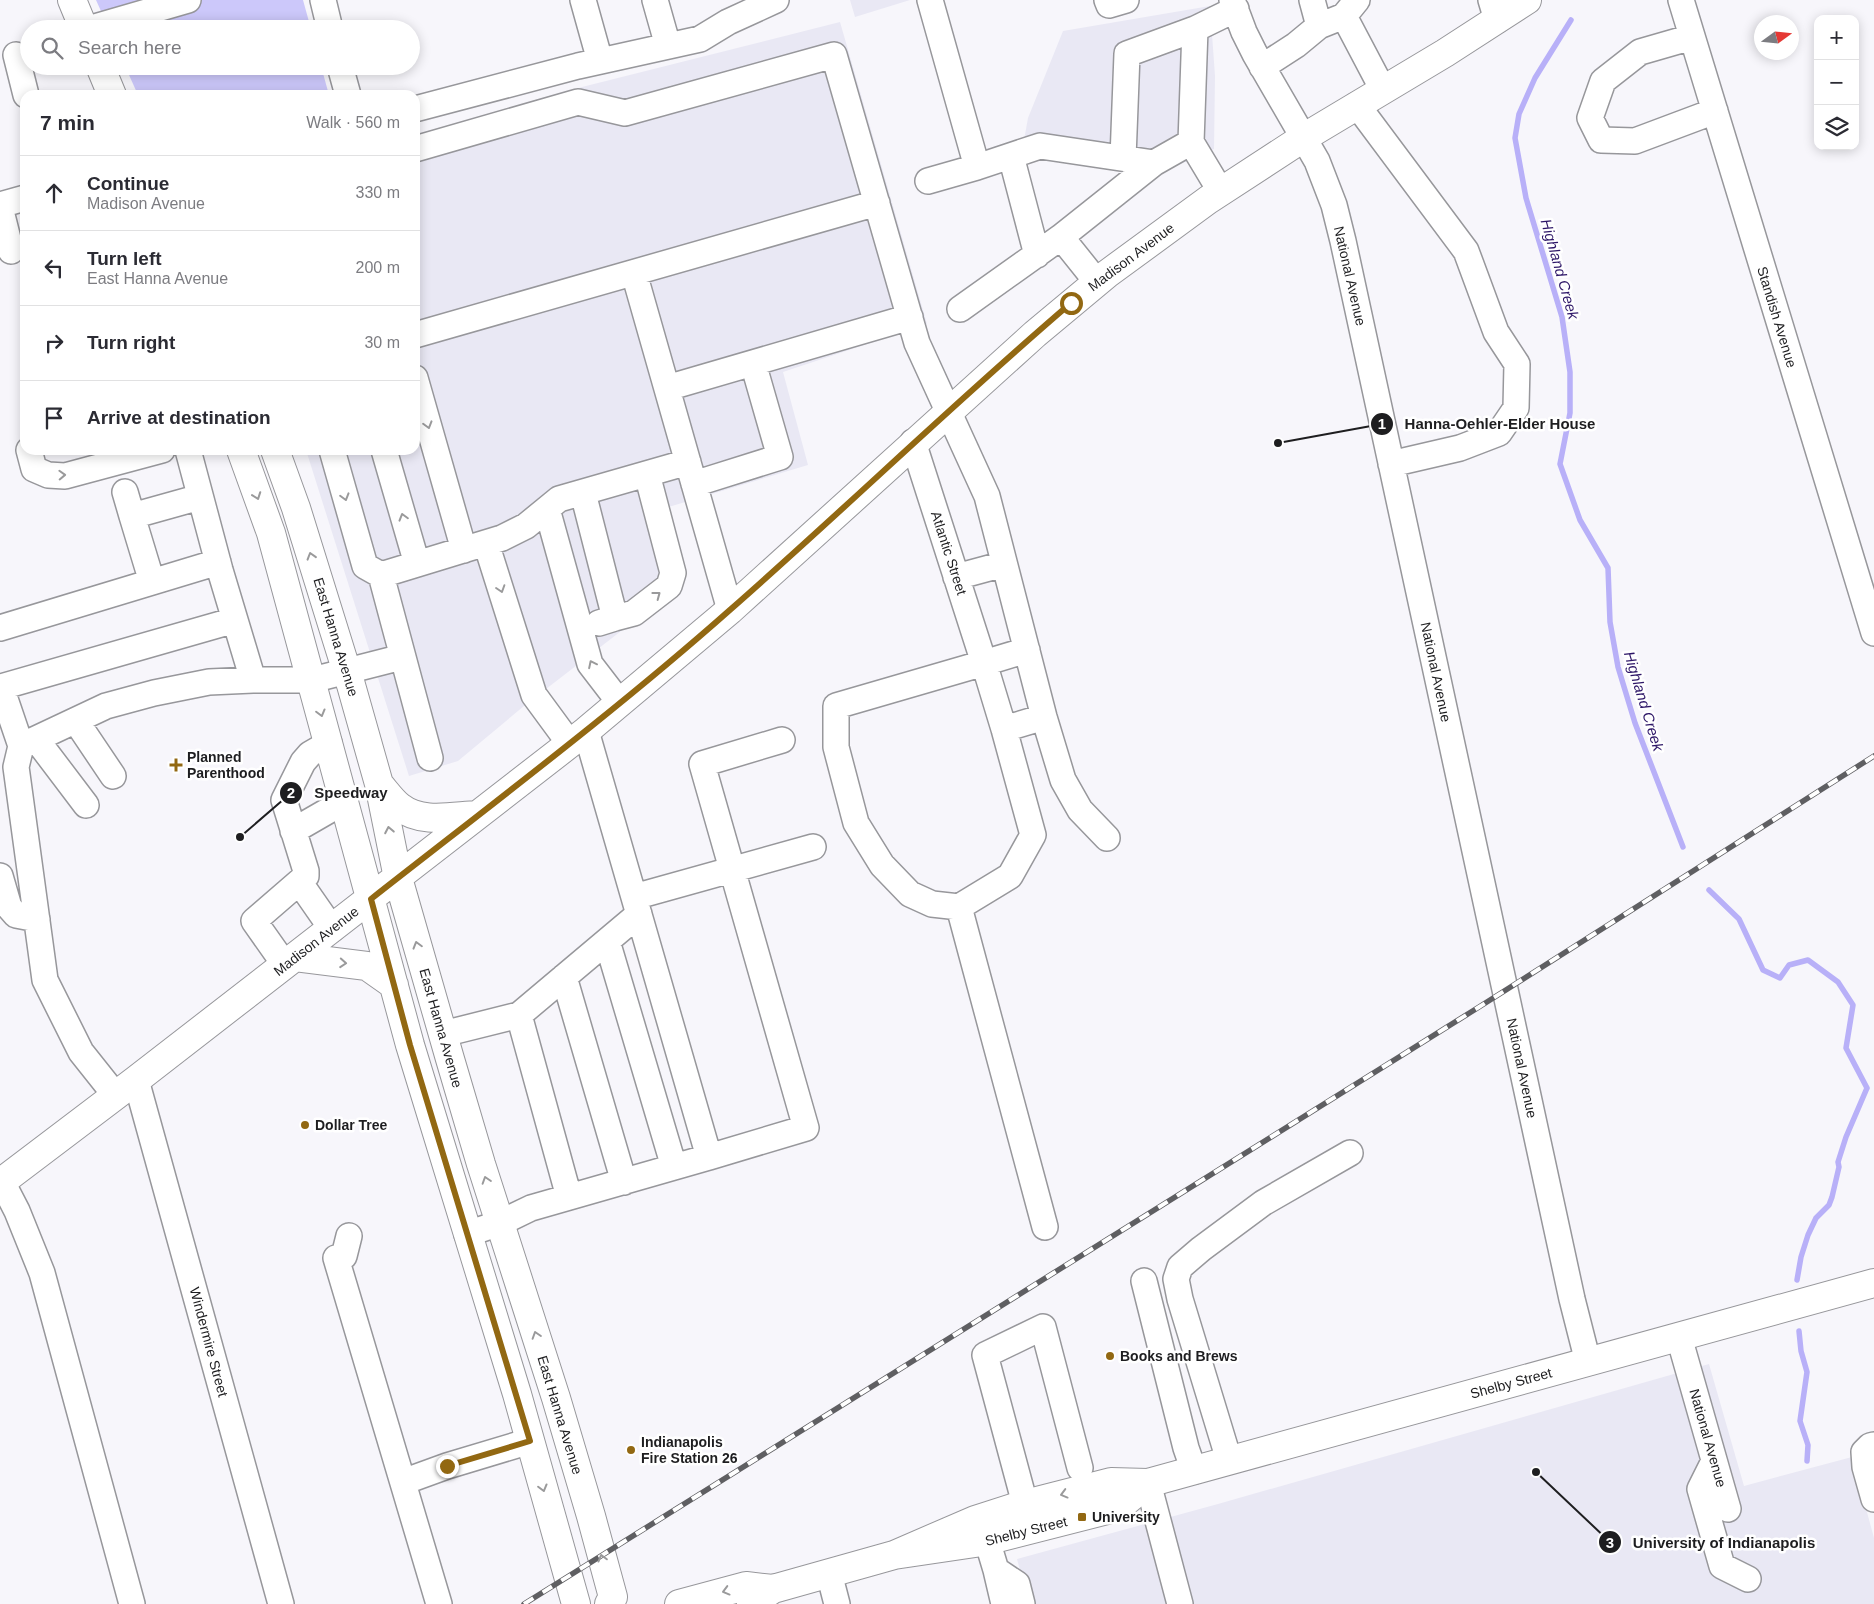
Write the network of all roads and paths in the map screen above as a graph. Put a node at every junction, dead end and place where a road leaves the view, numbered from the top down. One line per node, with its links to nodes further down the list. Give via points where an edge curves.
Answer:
1 (72, 0): 16 (main road)
2 (188, 0): 17 (street)
3 (322, 0): 18 (street)
4 (584, 0): 24 (street)
5 (655, 0): 22 (street)
6 (776, 0): 22 (street, via 700,39)
7 (930, 0): 43 (street)
8 (1107, 0): 9 (street, via 1109,5)
9 (1126, 0)
10 (1312, 0): 19 (street)
11 (1527, 0): 15 (main road, Madison Avenue)
12 (1681, 0): 21 (street, Standish Avenue)
13 (1234, 4): 20 (street); 25 (street, National Avenue)
14 (1350, 8): 19 (street); 33 (street)
15 (1494, 10): 33 (main road, Madison Avenue)
16 (80, 20)
17 (119, 20)
18 (328, 20)
19 (1319, 26): 25 (street)
20 (1195, 29): 38 (street); 41 (street, via 1127,54)
21 (1692, 37): 36 (street, Standish Avenue); 36 (street, via 1640,52 1603,81 1590,118 1601,140 1636,141)
22 (668, 46): 24 (street)
23 (15, 57): 26 (street)
24 (600, 61): 35 (street)
25 (1262, 67): 37 (street, National Avenue)
26 (20, 74)
27 (20, 75): 30 (street)
28 (104, 75): 31 (main road)
29 (342, 75): 32 (street)
30 (25, 90)
31 (110, 90)
32 (347, 90)
33 (1383, 90): 34 (main road, Madison Avenue)
34 (1358, 105): 37 (main road, Madison Avenue); 69 (street, via 1466,251 1496,332 1517,364 1516,408 1499,433 1460,448)
35 (420, 108)
36 (1715, 111): 89 (street, Standish Avenue)
37 (1303, 138): 45 (main road, Madison Avenue); 69 (street, National Avenue, via 1317,161 1334,205)
38 (1191, 142): 42 (street); 45 (street)
39 (420, 148): 47 (street, via 578,102 625,113 834,55)
40 (1011, 156): 41 (street, via 1040,146); 43 (street); 51 (street)
41 (1123, 158): 42 (street)
42 (1154, 162): 49 (street)
43 (978, 167): 44 (street)
44 (928, 182)
45 (1221, 192): 53 (main road, Madison Avenue)
46 (20, 200): 48 (street)
47 (877, 203): 52 (street); 55 (street)
48 (0, 206): 50 (street)
49 (1061, 238): 51 (street); 53 (street)
50 (11, 252)
51 (1037, 255): 54 (street)
52 (634, 273): 56 (street); 58 (street)
53 (1097, 282): 60 (main road, Madison Avenue)
54 (960, 309)
55 (910, 317): 57 (street); 60 (street, via 917,343)
56 (420, 334)
57 (753, 363): 58 (street); 70 (street, via 780,457)
58 (667, 388): 70 (street)
59 (420, 392): 77 (street, one-way to 77)
60 (948, 412): 61 (main road, Madison Avenue); 80 (street, via 987,496)
61 (913, 442): 82 (street, Atlantic Street); 84 (main road, Madison Avenue)
62 (31, 455): 63 (street, one-way to 63, via 34,469 48,475 65,476)
63 (143, 455)
64 (189, 455): 74 (street)
65 (242, 455): 95 (main road, one-way to 95, via 271,534)
66 (276, 455): 93 (main road, East Hanna Avenue, one-way to 66, via 296,508)
67 (333, 455): 81 (street, one-way to 81, via 365,566)
68 (385, 455): 79 (street, one-way to 68)
69 (1391, 464): 143 (street, National Avenue)
70 (691, 473): 71 (street); 84 (street)
71 (647, 474): 73 (street); 85 (street, one-way to 71, via 634,612 669,586 673,573)
72 (125, 492): 76 (street)
73 (583, 492): 75 (street, via 559,499); 85 (street)
74 (200, 497): 76 (street); 78 (street)
75 (547, 509): 77 (street, via 526,526); 88 (street)
76 (132, 516): 83 (street)
77 (475, 546): 79 (street); 101 (street, one-way to 101, via 534,695)
78 (218, 562): 83 (street); 86 (street)
79 (417, 564): 81 (street)
80 (1004, 564): 82 (street); 90 (street)
81 (380, 575): 91 (street)
82 (956, 577): 92 (street, Atlantic Street)
83 (152, 582): 87 (street)
84 (730, 610): 97 (main road, Madison Avenue)
85 (616, 618): 88 (street)
86 (235, 620): 94 (street); 96 (street)
87 (0, 628)
88 (580, 628): 97 (street, one-way to 88, via 590,664)
89 (1874, 633)
90 (1027, 650): 92 (street); 98 (street)
91 (402, 657): 93 (street); 105 (street)
92 (984, 664): 100 (street, Atlantic Street); 120 (street, via 836,706 836,747 856,823 882,866 910,894 932,904)
93 (347, 671): 95 (street); 107 (main road, East Hanna Avenue)
94 (253, 680): 95 (street); 99 (street, via 209,682 154,693 106,706)
95 (312, 680): 104 (main road, one-way to 104)
96 (1, 685): 103 (street)
97 (620, 703): 101 (main road, Madison Avenue)
98 (1044, 717): 100 (street); 112 (street, via 1063,780 1080,810)
99 (76, 721): 103 (street); 106 (street)
100 (1004, 729): 120 (street, Atlantic Street, via 1033,835 1010,876)
101 (578, 737): 110 (main road, Madison Avenue); 119 (street)
102 (782, 740): 114 (street, via 702,764)
103 (18, 741): 109 (street); 121 (street, via 16,767)
104 (329, 743): 108 (main road); 111 (street, via 303,762 284,800)
105 (430, 758)
106 (113, 776)
107 (379, 784): 110 (main road, via 402,808 418,815 428,818); 116 (main road, East Hanna Avenue, one-way to 107)
108 (344, 801): 111 (street); 118 (main road)
109 (86, 805)
110 (477, 814): 116 (main road, Madison Avenue)
111 (293, 831): 117 (street, via 306,871)
112 (1107, 838)
113 (812, 847): 114 (street)
114 (732, 870): 119 (street); 131 (street, via 806,1128)
115 (0, 876): 121 (street, via 9,907 16,915)
116 (398, 878): 118 (main road, Madison Avenue); 128 (main road, East Hanna Avenue, one-way to 116)
117 (300, 883): 122 (street); 124 (street, via 254,921)
118 (371, 899): 122 (main road, Madison Avenue); 126 (main road)
119 (637, 906): 123 (street); 131 (street)
120 (960, 907): 137 (street)
121 (37, 919): 129 (street, via 45,980 81,1052)
122 (332, 928): 124 (main road, Madison Avenue)
123 (607, 941): 125 (street); 132 (street)
124 (290, 961): 126 (main road, one-way to 126, via 367,966); 129 (main road, Madison Avenue)
125 (564, 977): 127 (street); 133 (street)
126 (394, 985): 138 (main road)
127 (519, 1015): 128 (street); 135 (street)
128 (443, 1034): 136 (main road, East Hanna Avenue, one-way to 128)
129 (126, 1088): 134 (main road, Madison Avenue); 162 (street, Windermire Street)
130 (1350, 1153): 146 (street, via 1262,1203 1180,1267 1176,1279 1180,1300)
131 (709, 1157): 132 (street)
132 (674, 1167): 133 (street)
133 (624, 1182): 135 (street)
134 (1, 1183): 161 (street, via 17,1211 42,1273)
135 (569, 1198): 136 (street, via 531,1208)
136 (500, 1223): 138 (street); 165 (main road, East Hanna Avenue, one-way to 136, via 613,1597 591,1516)
137 (1045, 1227)
138 (467, 1234): 144 (main road)
139 (343, 1239): 150 (street, via 336,1258)
140 (1144, 1281): 149 (street)
141 (1874, 1283): 142 (main road, Shelby Street)
142 (1679, 1337): 143 (main road, Shelby Street); 147 (street, National Avenue)
143 (1588, 1362): 146 (main road, Shelby Street)
144 (530, 1441): 150 (street); 164 (main road, one-way to 164)
145 (1874, 1445): 152 (street, via 1864,1452)
146 (1229, 1460): 149 (main road, Shelby Street)
147 (1714, 1461): 154 (street, National Avenue); 159 (street, via 1700,1489 1722,1566)
148 (1080, 1468): 153 (street, via 1043,1327 985,1355)
149 (1194, 1470): 151 (main road, Shelby Street)
150 (403, 1482): 163 (street)
151 (1148, 1483): 153 (main road, Shelby Street, one-way to 153, via 1111,1482); 155 (main road, Shelby Street, via 1119,1507); 173 (street)
152 (1874, 1499)
153 (1025, 1504): 156 (main road, Shelby Street, via 975,1520)
154 (1728, 1509)
155 (987, 1540): 156 (main road, Shelby Street); 157 (street)
156 (894, 1555): 158 (main road, Shelby Street)
157 (996, 1570): 169 (street, via 992,1591); 170 (street); 171 (street, via 1009,1586); 172 (street, via 1017,1584)
158 (829, 1573): 160 (main road, Shelby Street); 168 (street)
159 (1748, 1579)
160 (773, 1589): 166 (main road, Shelby Street, one-way to 166, via 746,1586); 167 (main road, Shelby Street)
161 (132, 1604)
162 (281, 1604)
163 (439, 1604)
164 (576, 1604)
165 (609, 1604)
166 (679, 1604)
167 (751, 1604)
168 (837, 1604)
169 (995, 1604)
170 (1004, 1604)
171 (1014, 1604)
172 (1022, 1604)
173 (1180, 1604)

